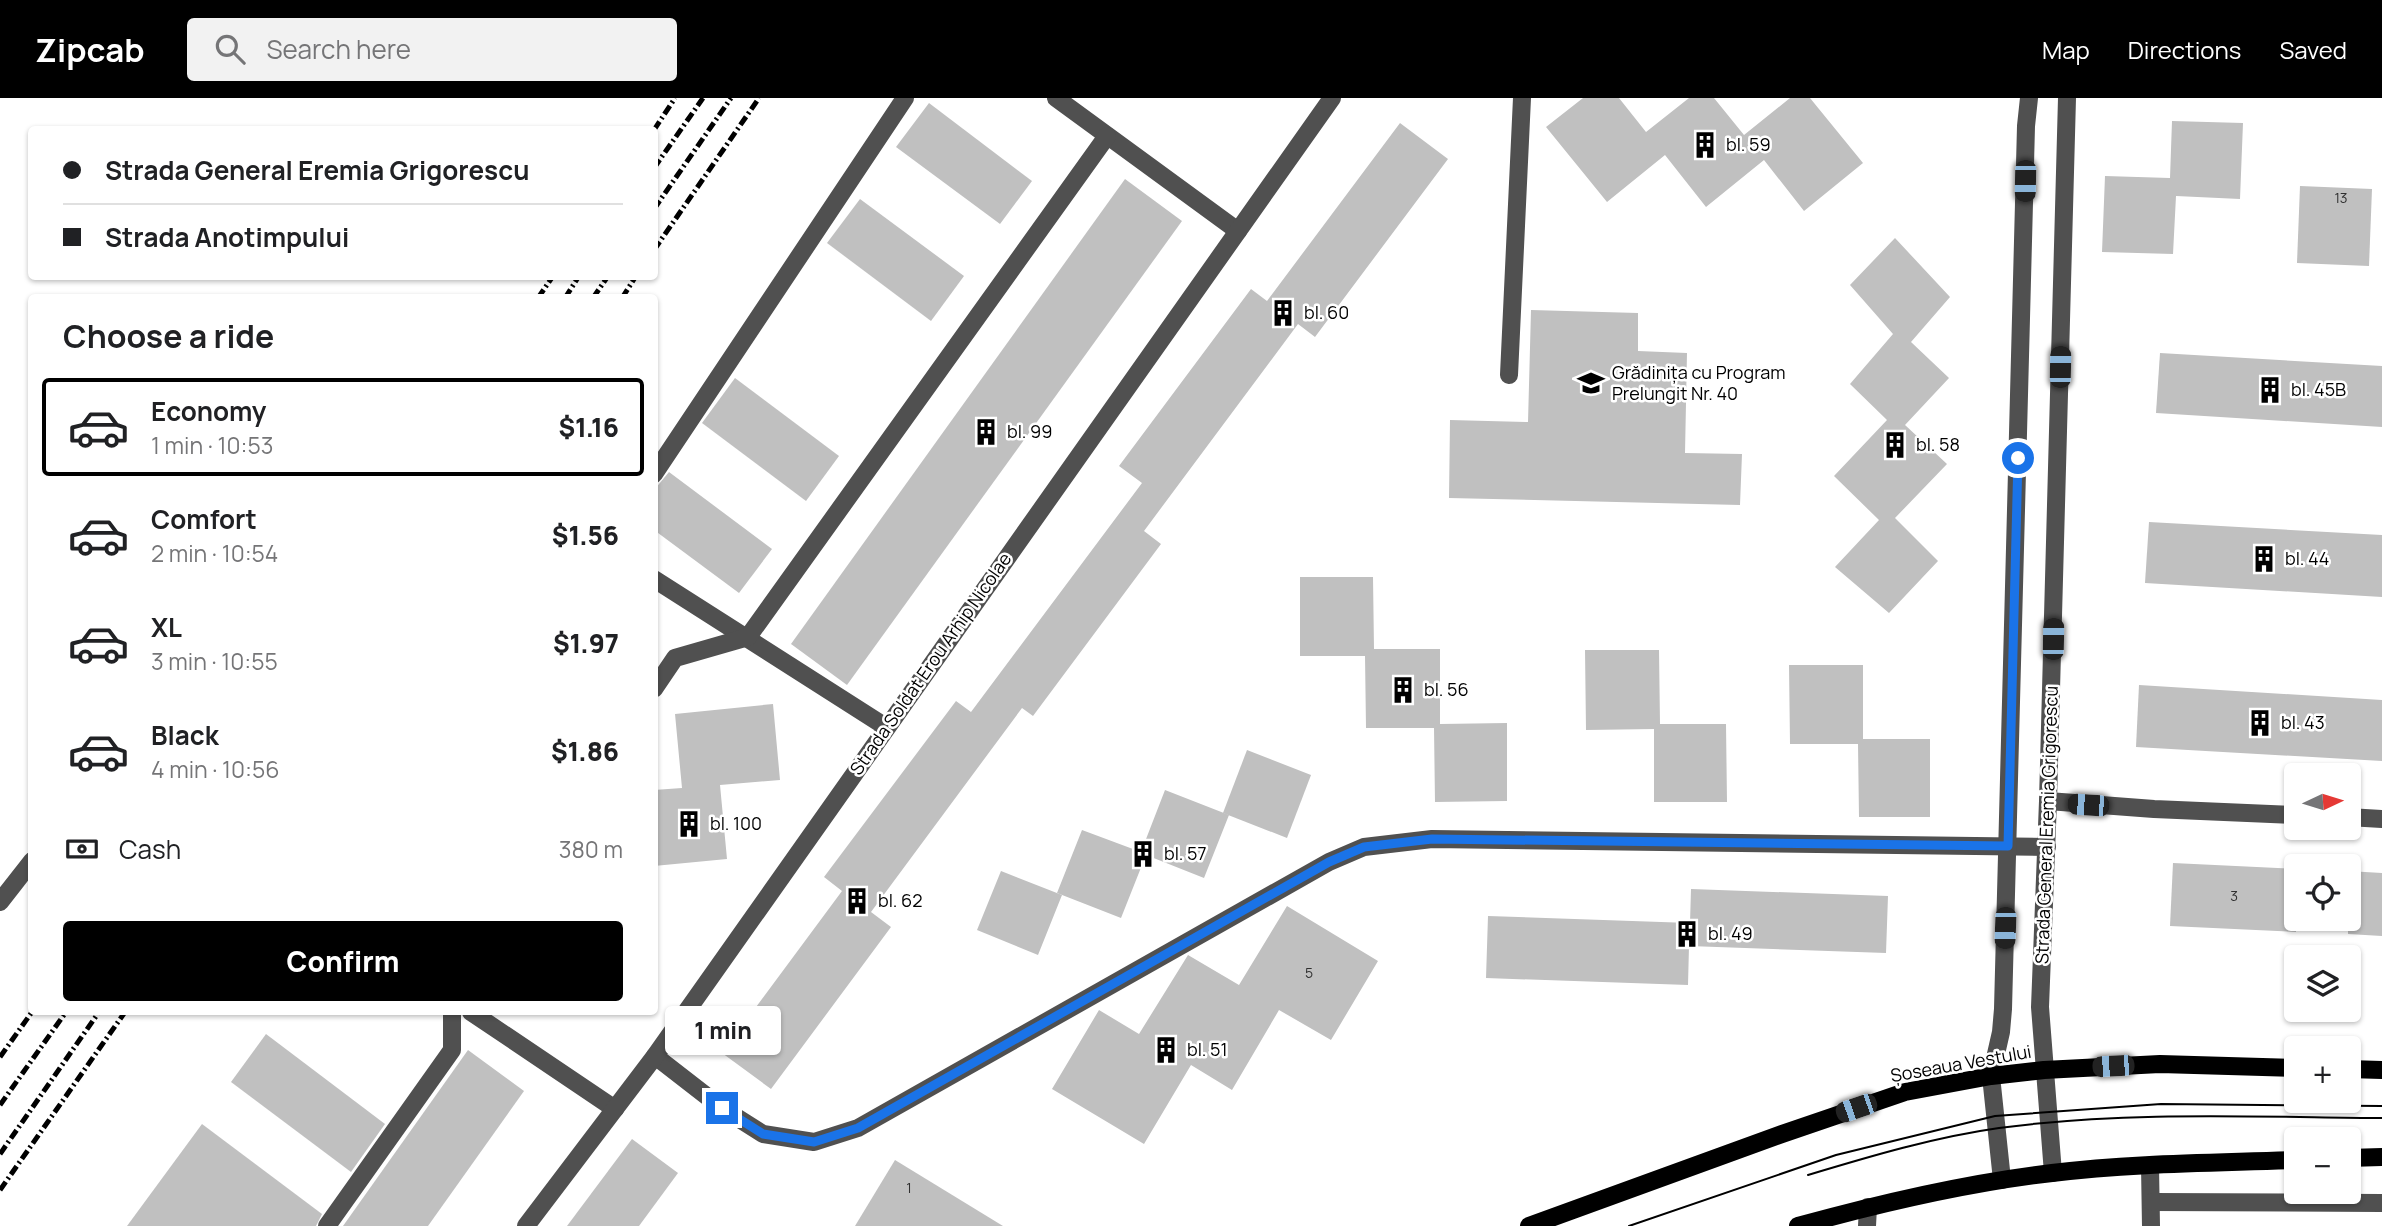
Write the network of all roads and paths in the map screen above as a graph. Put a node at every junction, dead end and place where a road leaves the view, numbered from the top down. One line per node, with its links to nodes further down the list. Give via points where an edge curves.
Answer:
1 (905, 98): 10 (street)
2 (1056, 98): 7 (street)
3 (1332, 98): 8 (street, Strada Soldat Erou Arhip Nicolae)
4 (1522, 98): 9 (street)
5 (2029, 98): 19 (street)
6 (2067, 98): 15 (street, Strada General Eremia Grigorescu)
7 (1107, 136): 8 (street); 12 (street)
8 (1238, 231): 14 (street, Strada Soldat Erou Arhip Nicolae)
9 (1510, 375)
10 (658, 468)
11 (658, 581): 12 (street)
12 (748, 637): 13 (street, via 675,658); 14 (street)
13 (658, 682)
14 (886, 727): 25 (street, Strada Soldat Erou Arhip Nicolae)
15 (2048, 802): 16 (street); 20 (street, Strada General Eremia Grigorescu)
16 (2284, 814)
17 (2361, 818): 18 (street)
18 (2382, 819)
19 (2008, 846): 20 (street); 25 (street, via 1432,839 1364,847 1329,862 858,1128 814,1142 763,1134); 30 (street, via 2003,1009)
20 (2047, 846): 28 (street, Strada General Eremia Grigorescu, via 2040,1007)
21 (28, 866): 22 (street)
22 (0, 902)
23 (452, 1015): 41 (street, via 452,1050)
24 (475, 1015): 31 (street)
25 (655, 1056): 31 (street, Strada Soldat Erou Arhip Nicolae)
26 (2284, 1068): 28 (main road, Șoseaua Vestului, via 2160,1064)
27 (2361, 1069): 29 (main road)
28 (2044, 1070): 30 (main road, Șoseaua Vestului); 36 (street, Strada General Eremia Grigorescu)
29 (2382, 1070)
30 (1991, 1076): 37 (street); 43 (main road, Șoseaua Vestului, via 1905,1092)
31 (615, 1109): 42 (street, Strada Soldat Erou Arhip Nicolae)
32 (2382, 1157): 33 (main road)
33 (2361, 1158)
34 (2284, 1160): 35 (main road)
35 (2150, 1166): 36 (main road); 38 (street)
36 (2053, 1173): 37 (main road)
37 (2002, 1180): 40 (main road)
38 (2152, 1202): 39 (street); 46 (street)
39 (2382, 1203)
40 (1868, 1207): 44 (main road); 45 (street)
41 (327, 1226)
42 (526, 1226)
43 (1529, 1226)
44 (1798, 1226)
45 (1867, 1226)
46 (2151, 1226)

